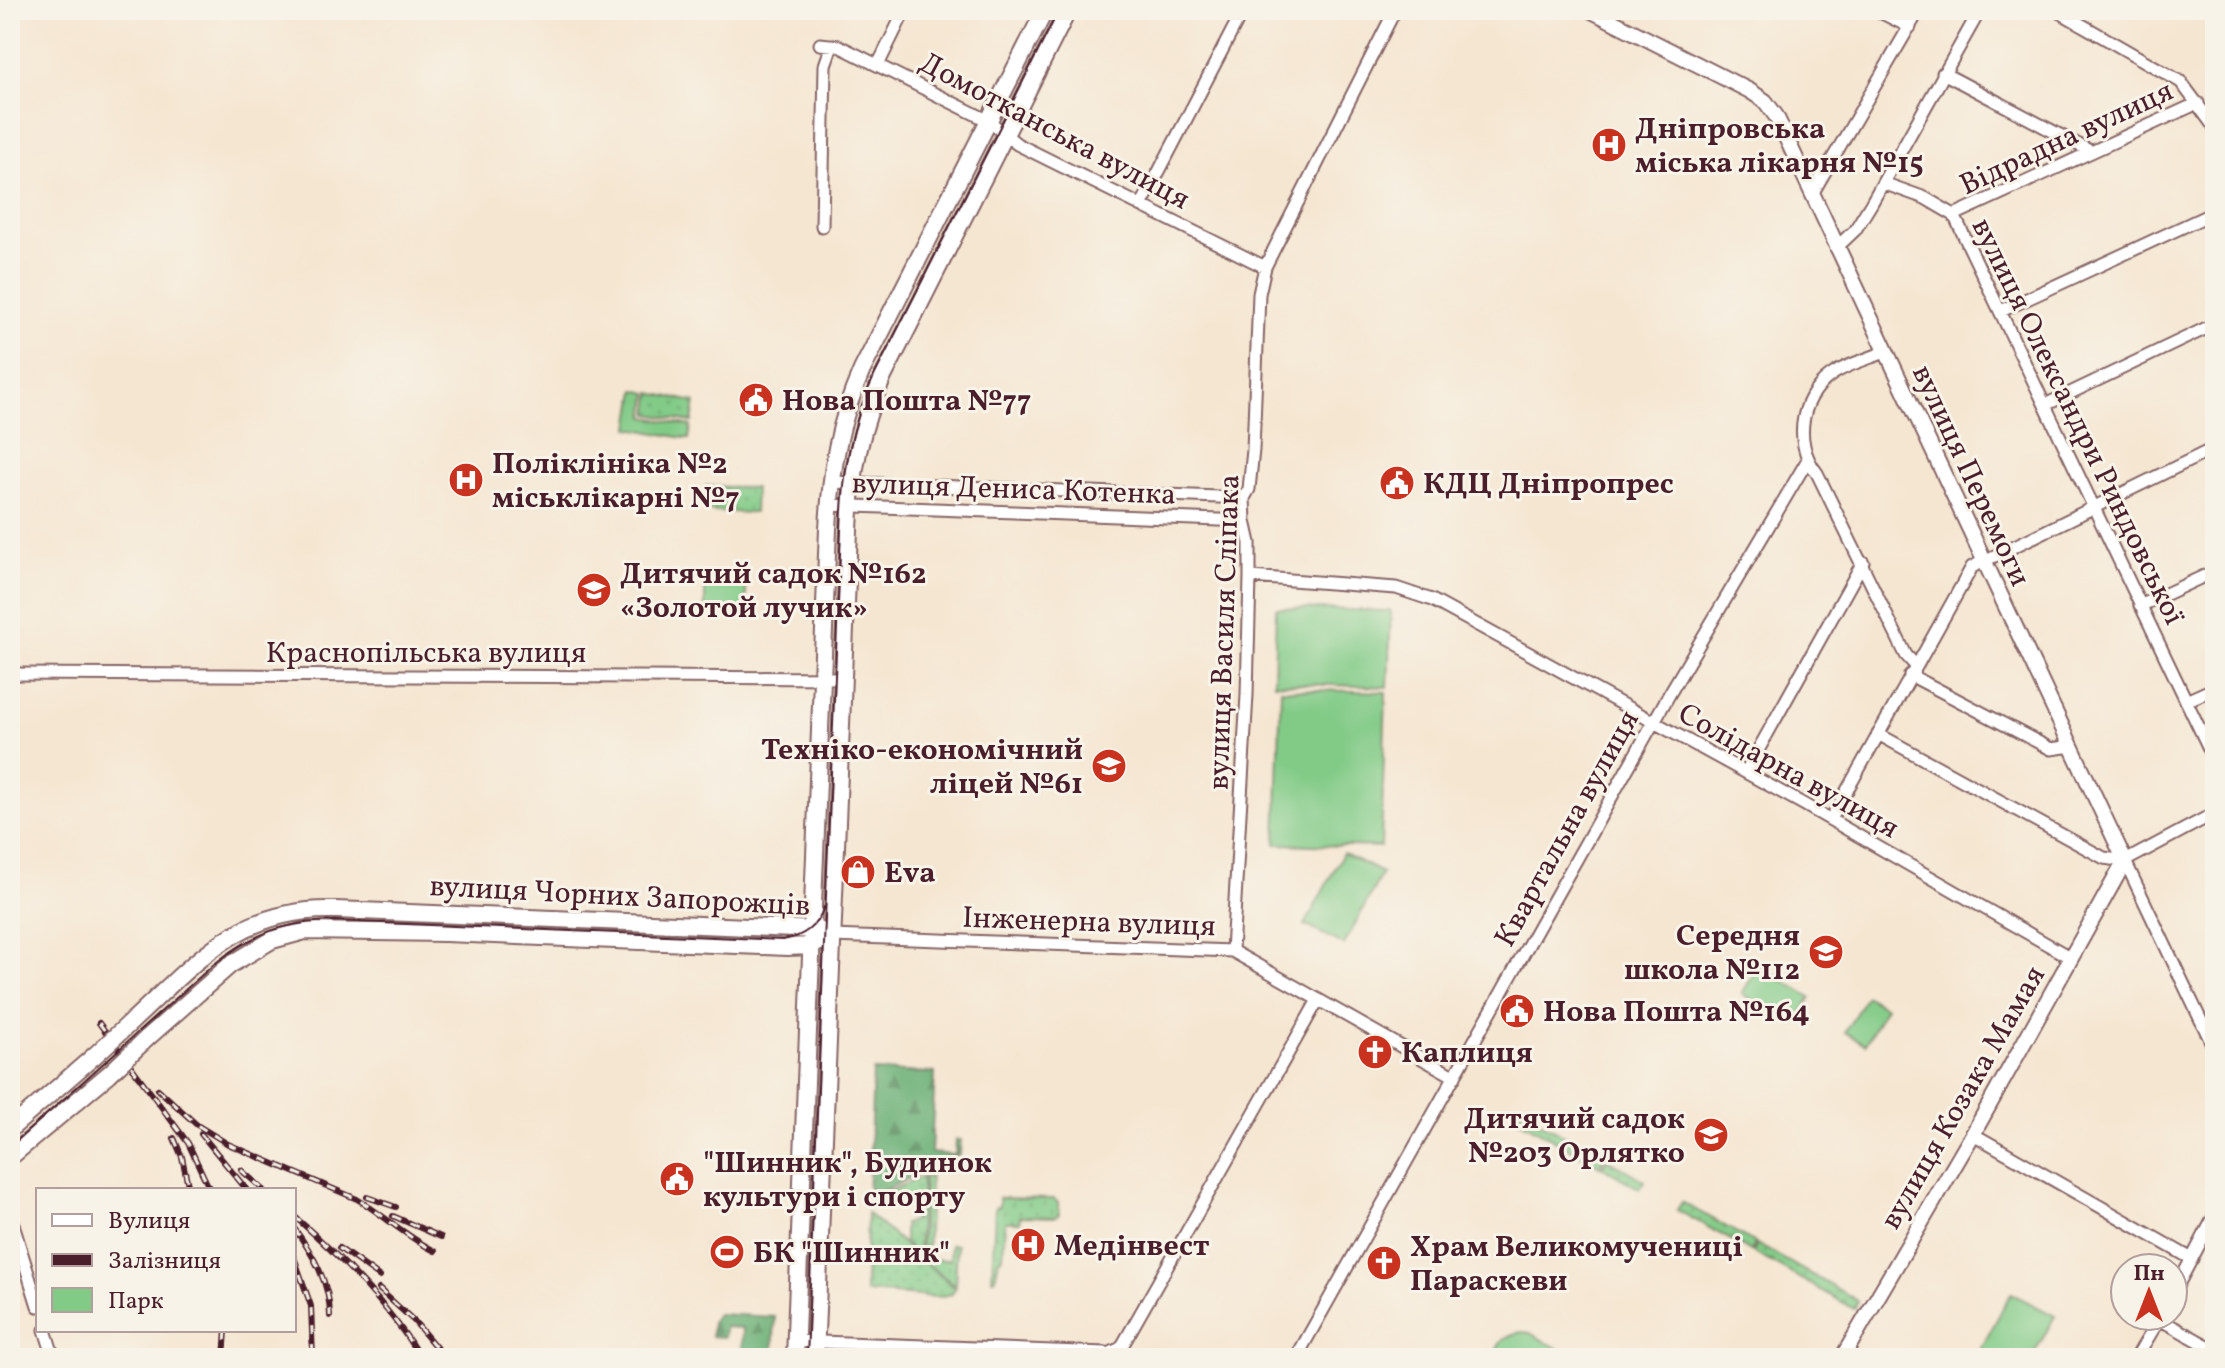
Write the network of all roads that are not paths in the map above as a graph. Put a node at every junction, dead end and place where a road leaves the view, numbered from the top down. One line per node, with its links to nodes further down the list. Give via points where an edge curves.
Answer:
1 (905, 10): 12 (street)
2 (1045, 10): 15 (main road)
3 (1068, 10): 17 (main road)
4 (1243, 10): 21 (street)
5 (1395, 10): 26 (street, вулиця Василя Сліпака)
6 (1590, 10): 20 (street, вулиця Перемоги, via 1765,101)
7 (1876, 10): 11 (street)
8 (1919, 10): 11 (street)
9 (1980, 10): 13 (street)
10 (2056, 10): 14 (street, via 2181,82)
11 (1910, 27): 20 (street)
12 (878, 65): 15 (street, Домотканська вулиця); 24 (street, Домотканська вулиця, via 826,45)
13 (1943, 73): 18 (street); 19 (street)
14 (2198, 103): 16 (street); 18 (street, Відрадна вулиця)
15 (989, 121): 17 (street, Домотканська вулиця); 33 (main road, via 853,390)
16 (2215, 128)
17 (1005, 134): 21 (street, Домотканська вулиця); 34 (main road, via 874,396)
18 (2090, 151): 23 (street, Відрадна вулиця)
19 (1883, 183): 23 (street, вулиця Олександри Риндовської); 25 (street, via 1855,230)
20 (1812, 194): 25 (street, вулиця Перемоги)
21 (1142, 204): 26 (street, Домотканська вулиця)
22 (2215, 212): 27 (street)
23 (1954, 215): 27 (street, вулиця Олександри Риндовської)
24 (822, 226)
25 (1836, 248): 29 (street, вулиця Перемоги)
26 (1265, 267): 35 (street, вулиця Василя Сліпака, via 1259,294 1253,450)
27 (2001, 311): 30 (street, вулиця Олександри Риндовської)
28 (2215, 324): 30 (street)
29 (1885, 352): 32 (street, via 1835,372 1814,394 1803,412 1801,440); 40 (street, вулиця Перемоги)
30 (2045, 405): 38 (street, вулиця Олександри Риндовської)
31 (2215, 448): 38 (street)
32 (1807, 461): 41 (street); 51 (street, Квартальна вулиця)
33 (831, 482): 34 (street, вулиця Дениса Котенка); 36 (main road)
34 (852, 482): 35 (street, вулиця Дениса Котенка); 37 (main road)
35 (1244, 498): 39 (street, вулиця Василя Сліпака)
36 (829, 505): 37 (street, вулиця Дениса Котенка); 47 (main road)
37 (850, 506): 39 (street, вулиця Дениса Котенка); 48 (main road)
38 (2093, 508): 40 (street); 44 (street, вулиця Олександри Риндовської)
39 (1245, 521): 43 (street, вулиця Василя Сліпака)
40 (1983, 561): 45 (street, via 1972,567); 53 (street, вулиця Перемоги)
41 (1863, 562): 45 (street); 55 (street)
42 (2215, 571): 44 (street)
43 (1250, 577): 51 (street, Солідарна вулиця, via 1412,593); 64 (street, вулиця Василя Сліпака)
44 (2140, 606): 50 (street, вулиця Олександри Риндовської)
45 (1913, 670): 52 (street); 53 (street, via 2051,749)
46 (10, 674): 47 (street, Краснопільська вулиця)
47 (822, 678): 48 (street, Краснопільська вулиця); 60 (main road)
48 (842, 678): 61 (main road)
49 (2215, 688): 50 (street)
50 (2186, 701): 54 (street, вулиця Олександри Риндовської)
51 (1654, 722): 55 (street, Солідарна вулиця); 68 (street, Квартальна вулиця)
52 (1878, 734): 57 (street); 58 (street, via 2104,858)
53 (2072, 746): 58 (street, вулиця Перемоги)
54 (2215, 761)
55 (1746, 772): 57 (street, Солідарна вулиця)
56 (2215, 813): 58 (street)
57 (1831, 819): 65 (street, Солідарна вулиця)
58 (2125, 861): 65 (street, вулиця Козака Мамая); 67 (street, вулиця Перемоги)
59 (683, 925): 60 (main road, вулиця Чорних Запорожців); 62 (main road); 71 (main road, вулиця Чорних Запорожців, bridge, via 336,910 293,911 258,920 210,950)
60 (811, 928): 61 (main road, вулиця Чорних Запорожців); 63 (main road)
61 (832, 936): 63 (main road, вулиця Чорних Запорожців); 64 (street, Інженерна вулиця); 70 (main road)
62 (682, 943): 63 (main road, вулиця Чорних Запорожців); 73 (main road, вулиця Чорних Запорожців, bridge, via 294,933 261,945 230,965)
63 (811, 946): 69 (main road)
64 (1232, 951): 66 (street, Інженерна вулиця)
65 (2071, 958): 72 (street, вулиця Козака Мамая)
66 (1318, 1000): 68 (street, Інженерна вулиця); 86 (street, via 1121,1348)
67 (2215, 1050)
68 (1455, 1077): 89 (street, Квартальна вулиця)
69 (805, 1106): 70 (main road); 83 (main road)
70 (825, 1106): 84 (main road)
71 (10, 1129)
72 (1973, 1134): 77 (street); 90 (street, вулиця Козака Мамая)
73 (10, 1157)
74 (10, 1206): 76 (street)
75 (2215, 1215): 77 (street)
76 (12, 1226): 79 (street)
77 (2192, 1259): 78 (street)
78 (2189, 1265)
79 (36, 1300)
80 (46, 1332): 87 (street)
81 (2151, 1332): 91 (street)
82 (2185, 1332): 85 (street)
83 (795, 1341): 84 (street); 88 (main road)
84 (815, 1350): 86 (street)
85 (2215, 1350)
86 (1109, 1356)
87 (54, 1358)
88 (795, 1358)
89 (1296, 1358)
90 (1842, 1358)
91 (2136, 1358)

